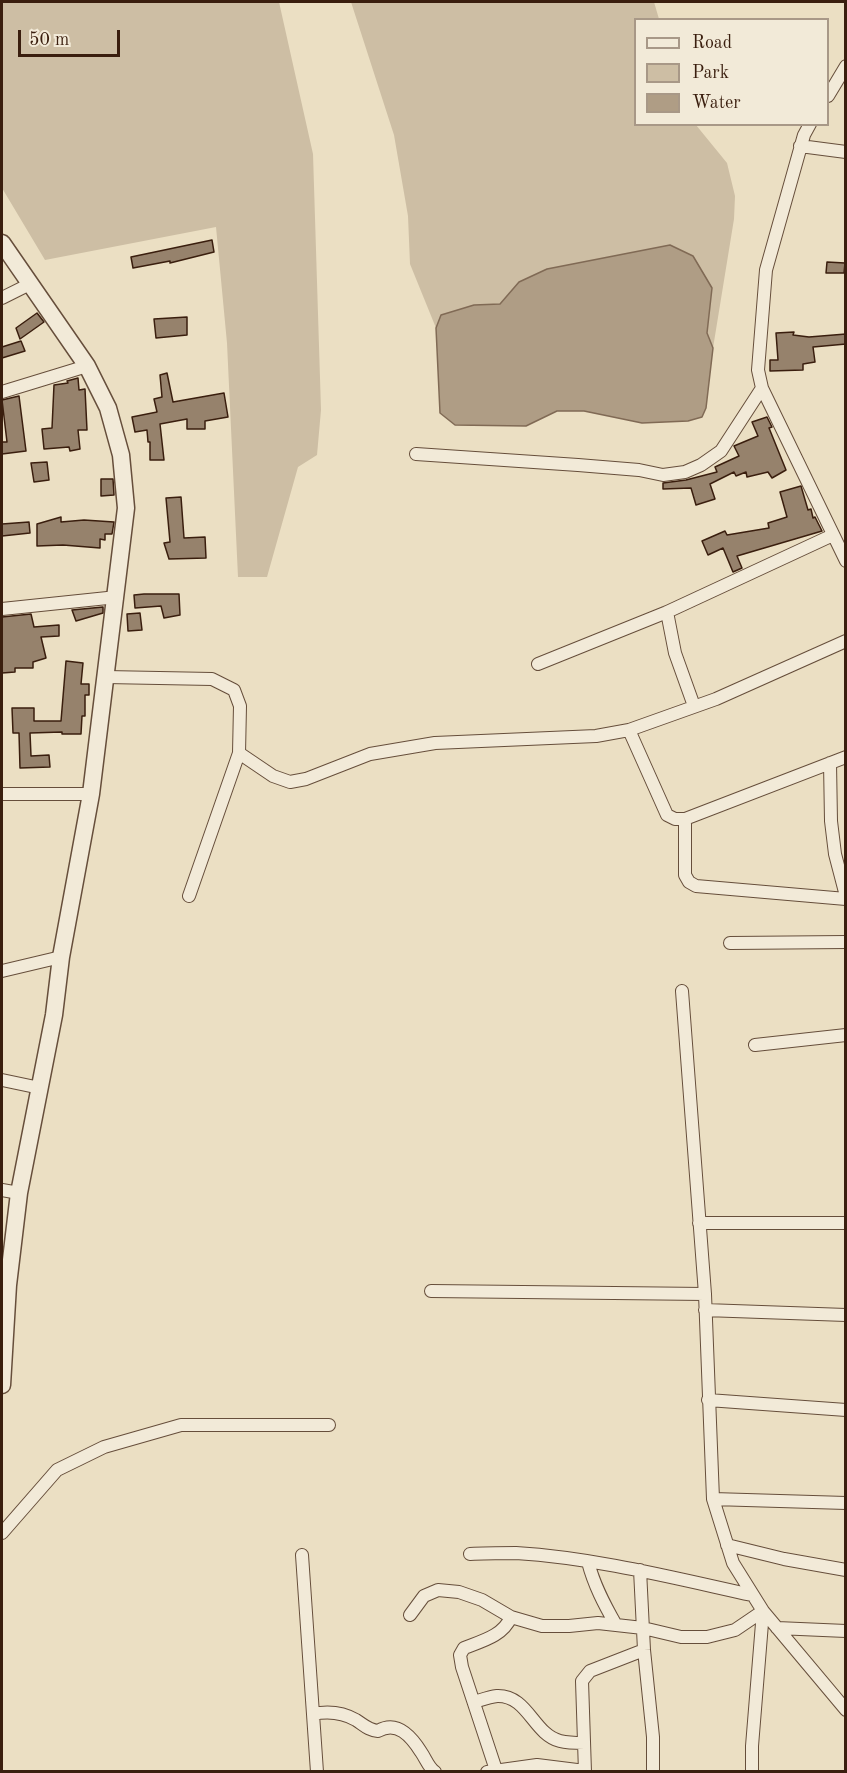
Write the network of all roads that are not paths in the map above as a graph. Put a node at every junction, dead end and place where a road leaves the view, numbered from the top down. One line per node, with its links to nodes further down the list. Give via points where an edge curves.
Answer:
1 (846, 66): 2 (street)
2 (829, 94)
3 (809, 126): 4 (street)
4 (800, 146): 5 (street); 10 (street, via 766,270 758,370)
5 (846, 152)
6 (2, 243): 7 (street)
7 (30, 284): 8 (street); 9 (street)
8 (2, 298)
9 (87, 366): 11 (street); 15 (street, via 108,408 121,455 126,508)
10 (762, 388): 12 (street, via 721,451 685,472 663,475); 13 (street)
11 (2, 392)
12 (416, 454)
13 (833, 535): 14 (street); 17 (street)
14 (846, 561)
15 (117, 597): 16 (street); 20 (street)
16 (2, 609)
17 (667, 612): 19 (street); 21 (street, via 675,653)
18 (846, 641): 21 (street)
19 (538, 664)
20 (106, 677): 23 (street, via 212,679 234,690 240,706); 27 (street)
21 (694, 706): 22 (street)
22 (629, 730): 23 (street, via 596,736 424,745 370,754 290,782 273,776); 28 (street, via 667,815)
23 (239, 753): 29 (street)
24 (846, 757): 25 (street)
25 (830, 763): 28 (street); 30 (street, via 831,821)
26 (2, 794): 27 (street)
27 (92, 794): 33 (street)
28 (685, 819): 30 (street, via 685,874 696,886)
29 (189, 896)
30 (846, 897)
31 (846, 942): 32 (street)
32 (730, 943)
33 (61, 957): 34 (street); 39 (street)
34 (2, 971)
35 (682, 991): 42 (street)
36 (846, 1035): 37 (street)
37 (755, 1045)
38 (2, 1080): 39 (street)
39 (40, 1088): 41 (street)
40 (2, 1190): 41 (street)
41 (19, 1193): 48 (street)
42 (699, 1223): 43 (street); 45 (street)
43 (846, 1223)
44 (431, 1291): 45 (street)
45 (705, 1294): 46 (street)
46 (705, 1310): 47 (street); 49 (street)
47 (846, 1315)
48 (2, 1386)
49 (708, 1400): 50 (street); 52 (street)
50 (846, 1410)
51 (329, 1425): 54 (street, via 181,1425 104,1448 57,1470)
52 (713, 1498): 53 (street); 55 (street)
53 (846, 1503)
54 (2, 1533)
55 (727, 1545): 60 (street); 61 (street)
56 (470, 1554): 58 (street, via 516,1553)
57 (302, 1555): 72 (street)
58 (588, 1562): 59 (street); 65 (street, via 602,1601)
59 (640, 1570): 61 (street); 66 (street)
60 (846, 1570)
61 (752, 1595): 62 (street)
62 (763, 1611): 66 (street, via 735,1630 707,1637 681,1637); 67 (street); 79 (street)
63 (410, 1615): 64 (street, via 424,1596 438,1590 482,1600)
64 (511, 1617): 65 (street, via 542,1626); 70 (street, via 501,1631 464,1648 460,1655)
65 (616, 1625): 66 (street)
66 (643, 1628): 69 (street)
67 (777, 1628): 68 (street); 71 (street)
68 (846, 1631)
69 (644, 1650): 73 (street, via 590,1671 582,1681); 78 (street)
70 (474, 1702): 73 (street, via 508,1697 520,1703 544,1732 559,1741); 74 (street)
71 (846, 1710)
72 (313, 1714): 76 (street); 77 (street, via 343,1714 369,1730 398,1728 410,1737)
73 (584, 1743): 75 (street)
74 (492, 1771): 75 (street, via 537,1765)
75 (585, 1771)
76 (317, 1772)
77 (435, 1772)
78 (653, 1772)
79 (752, 1772)

